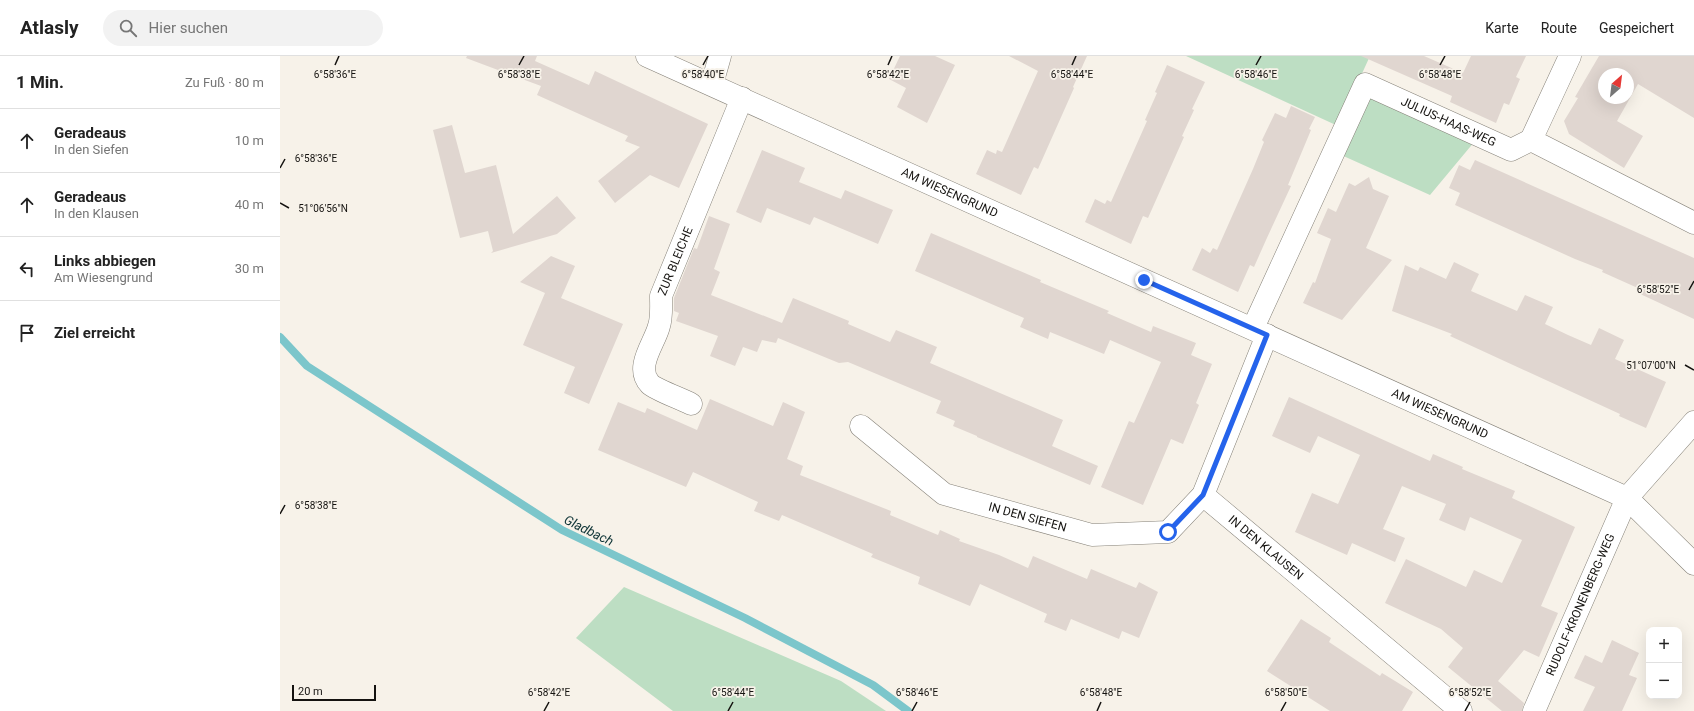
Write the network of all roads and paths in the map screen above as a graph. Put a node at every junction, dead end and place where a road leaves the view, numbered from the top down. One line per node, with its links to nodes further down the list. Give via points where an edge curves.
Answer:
1 (647, 56): 4 (street, AM WIESENGRUND)
2 (720, 56): 4 (street)
3 (1570, 56): 6 (street)
4 (712, 84): 5 (street, AM WIESENGRUND)
5 (742, 98): 8 (street, AM WIESENGRUND); 9 (street, ZUR BLEICHE, via 661,296 659,326 644,366 645,378 651,385)
6 (1531, 140): 7 (street); 8 (street, JULIUS-HAAS-WEG, via 1511,150 1365,84)
7 (1694, 223)
8 (1260, 332): 12 (street); 13 (street, AM WIESENGRUND)
9 (691, 404)
10 (1694, 422): 13 (street, RUDOLF-KRONENBERG-WEG)
11 (861, 426): 12 (street, IN DEN SIEFEN, via 944,494 1092,535 1168,532)
12 (1203, 495): 15 (street, IN DEN KLAUSEN)
13 (1627, 498): 14 (street); 16 (street, RUDOLF-KRONENBERG-WEG)
14 (1694, 564)
15 (1461, 711)
16 (1534, 711)

